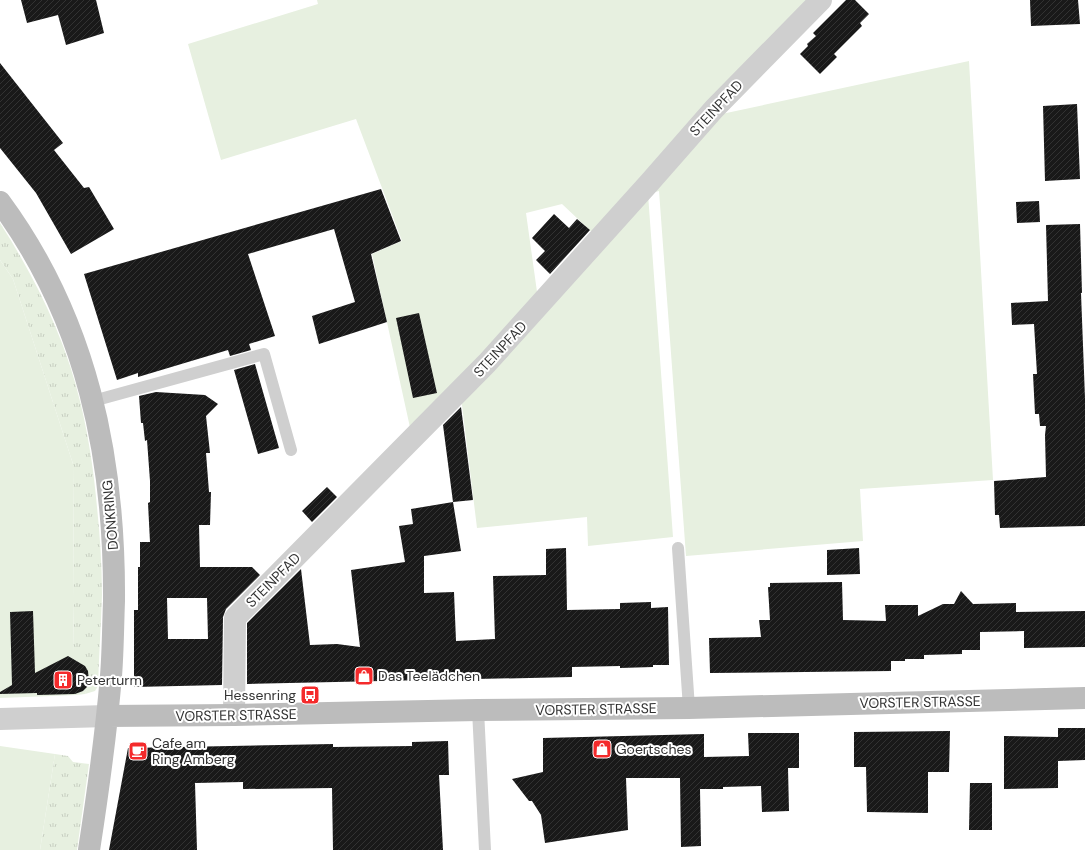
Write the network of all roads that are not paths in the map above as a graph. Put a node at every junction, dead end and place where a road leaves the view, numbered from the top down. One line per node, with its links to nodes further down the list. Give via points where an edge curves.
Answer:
1 (821, 0): 9 (street, STEINPFAD, via 714,109 487,363 235,618)
2 (0, 202): 3 (main road, DONKRING, via 48,280 73,336)
3 (93, 402): 4 (lane, via 264,354); 10 (main road, DONKRING, via 106,473 114,576 114,623)
4 (291, 450)
5 (678, 548): 7 (lane)
6 (1085, 698): 7 (main road, VORSTER STRASSE)
7 (689, 708): 8 (main road, VORSTER STRASSE)
8 (478, 710): 9 (main road, VORSTER STRASSE); 13 (lane)
9 (234, 715): 10 (main road, VORSTER STRASSE)
10 (108, 716): 11 (street); 12 (main road, DONKRING)
11 (0, 719)
12 (89, 850)
13 (485, 850)

